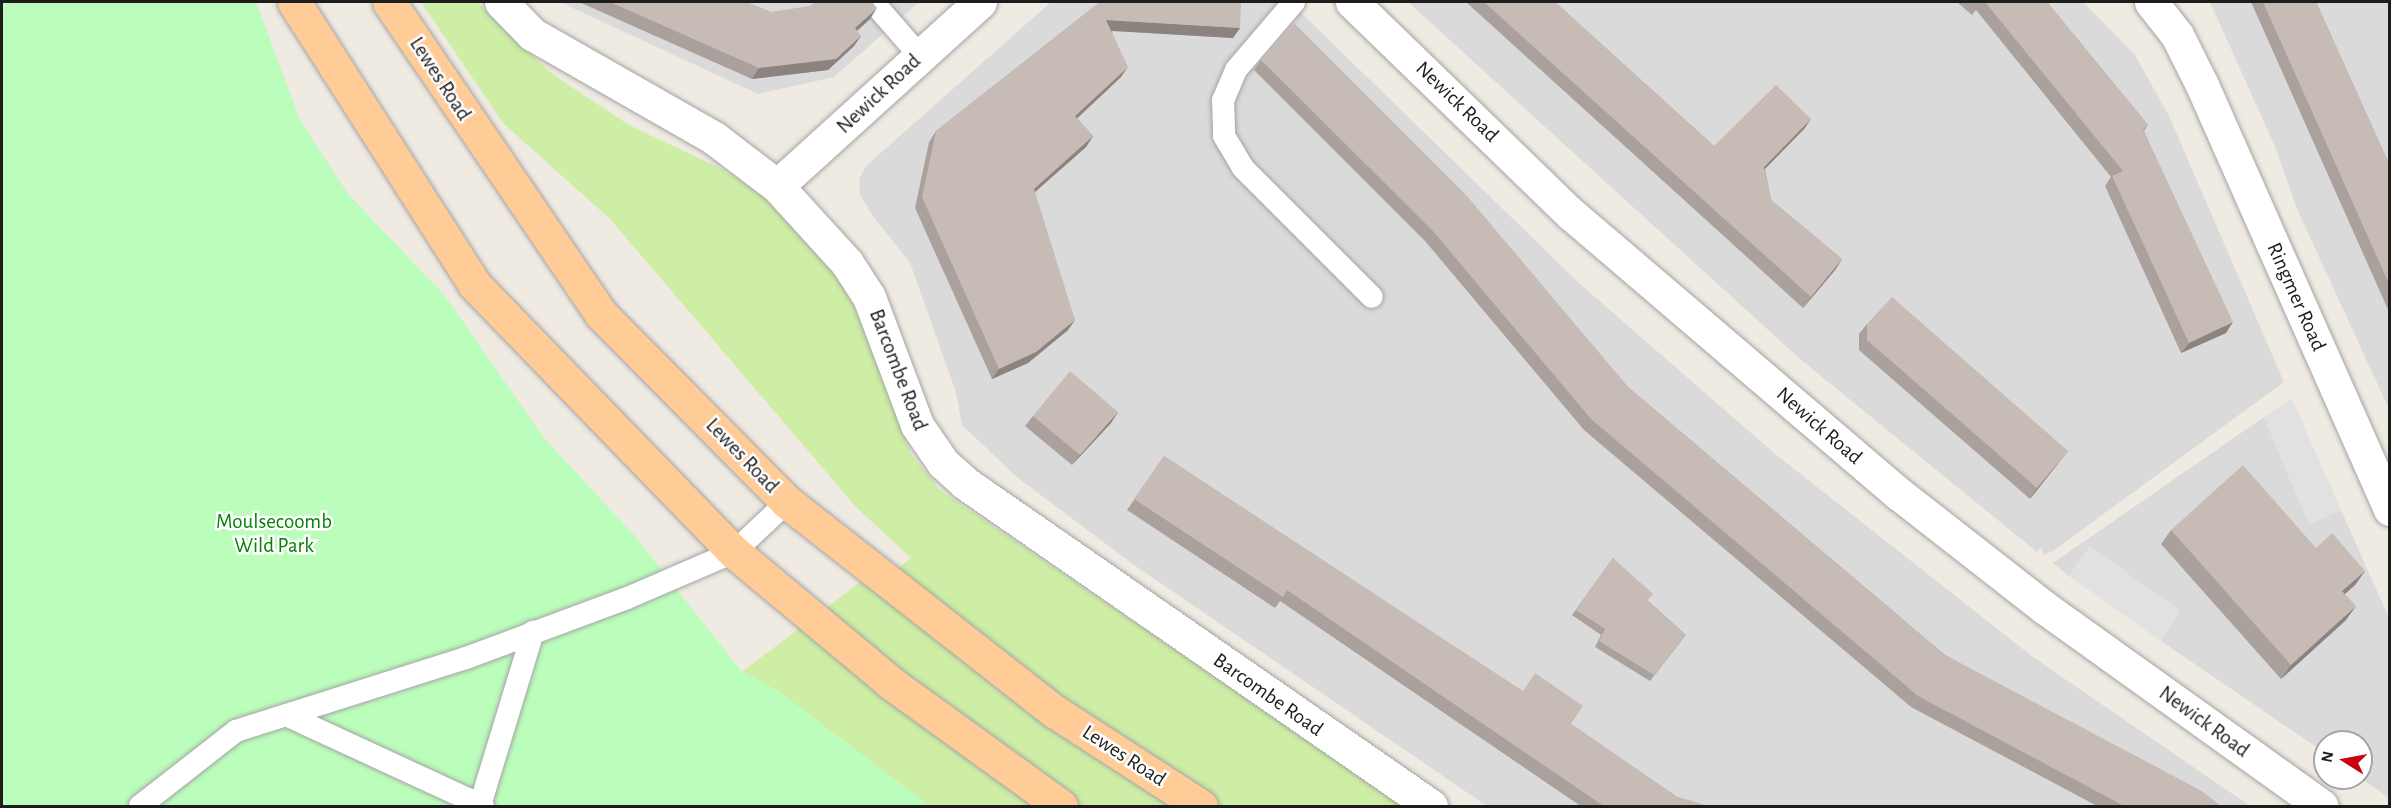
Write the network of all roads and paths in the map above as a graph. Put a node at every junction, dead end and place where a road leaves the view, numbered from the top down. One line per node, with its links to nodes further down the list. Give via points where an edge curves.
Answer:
1 (294, 2): 14 (main road, via 474,284)
2 (389, 2): 12 (main road, Lewes Road, via 601,314)
3 (501, 2): 10 (street, Barcombe Road, via 532,34 714,138)
4 (873, 2): 9 (lane)
5 (980, 2): 9 (street, Newick Road)
6 (1294, 2): 11 (lane, via 1236,70 1223,100 1224,136 1243,168)
7 (1352, 2): 22 (street, Newick Road, via 1571,213 1899,494 2045,608)
8 (2151, 2): 13 (street, Ringmer Road, via 2177,35 2202,85)
9 (920, 56): 10 (street, Newick Road)
10 (777, 186): 21 (street, Barcombe Road, via 847,263 869,297 917,425 943,464 1021,523)
11 (1372, 297)
12 (787, 502): 14 (lane); 20 (main road, Lewes Road, via 1054,711)
13 (2390, 509)
14 (734, 552): 15 (lane); 19 (main road, via 891,683)
15 (533, 632): 16 (lane); 17 (lane)
16 (286, 715): 17 (lane); 18 (lane, via 236,731)
17 (482, 804)
18 (140, 807)
19 (1061, 807)
20 (1201, 807)
21 (1431, 807)
22 (2322, 807)

